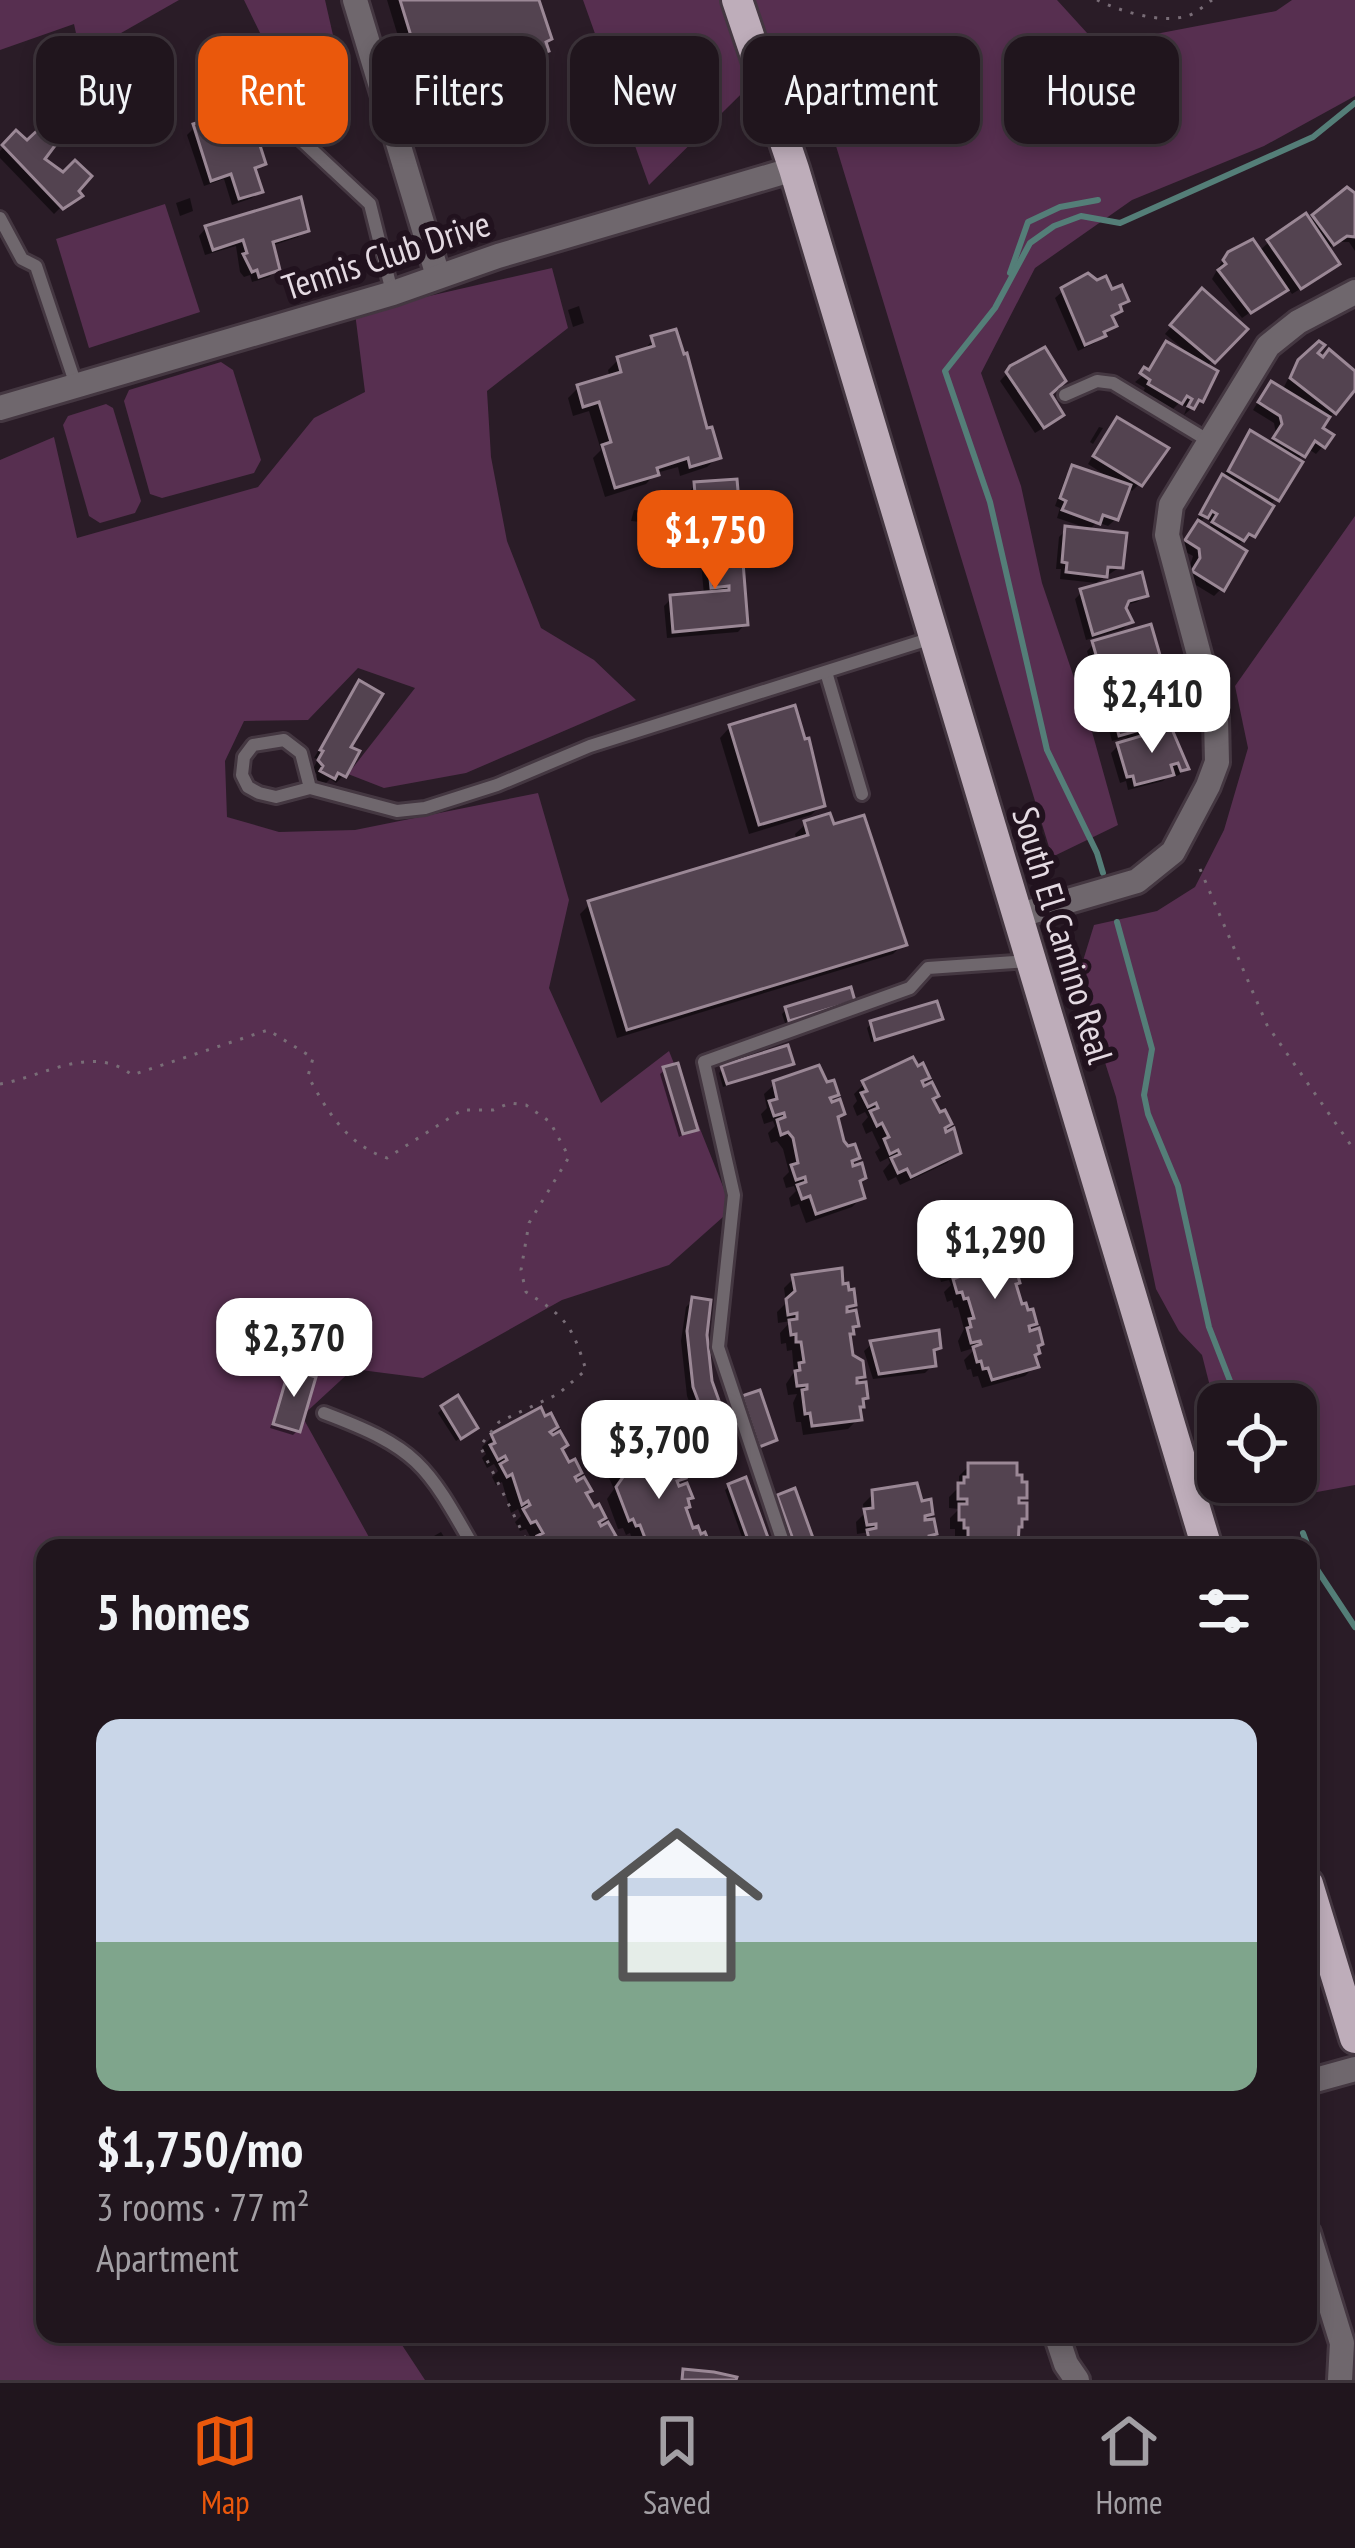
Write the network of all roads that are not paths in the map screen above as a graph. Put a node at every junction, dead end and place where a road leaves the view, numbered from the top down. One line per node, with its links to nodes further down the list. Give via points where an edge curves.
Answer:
1 (355, 0): 6 (street)
2 (737, 0): 4 (main road, South El Camino Real)
3 (305, 144): 8 (lane, via 370,205)
4 (794, 169): 6 (street, Tennis Club Drive); 13 (main road, South El Camino Real)
5 (0, 218): 9 (lane, via 22,259 36,266)
6 (438, 276): 8 (street, Tennis Club Drive)
7 (1355, 292): 12 (street, via 1268,346)
8 (393, 293): 9 (street, Tennis Club Drive)
9 (76, 385): 11 (street, Tennis Club Drive)
10 (1065, 395): 12 (lane, via 1113,383)
11 (0, 409)
12 (1210, 441): 17 (street, via 1171,505 1167,536 1216,718 1217,762 1208,786 1173,852 1137,881)
13 (933, 637): 14 (lane); 17 (main road, South El Camino Real)
14 (826, 672): 15 (lane, via 425,808 397,812); 16 (lane)
15 (310, 788): 15 (lane, via 260,793 242,776 244,757 253,745 284,740 301,753)
16 (862, 794)
17 (1017, 916): 18 (main road, South El Camino Real)
18 (1030, 961): 21 (lane, via 928,968 910,988 704,1062 734,1195 718,1347); 22 (main road, South El Camino Real)
19 (324, 1413): 20 (lane, via 409,1452)
20 (469, 1539)
21 (782, 1539)
22 (1204, 1539)
23 (1317, 1937): 24 (main road)
24 (1355, 2038)
25 (1355, 2069): 26 (street)
26 (1317, 2080)
27 (1317, 2262): 30 (street, via 1342,2343)
28 (1059, 2343): 29 (street)
29 (1077, 2380)
30 (1340, 2380)

